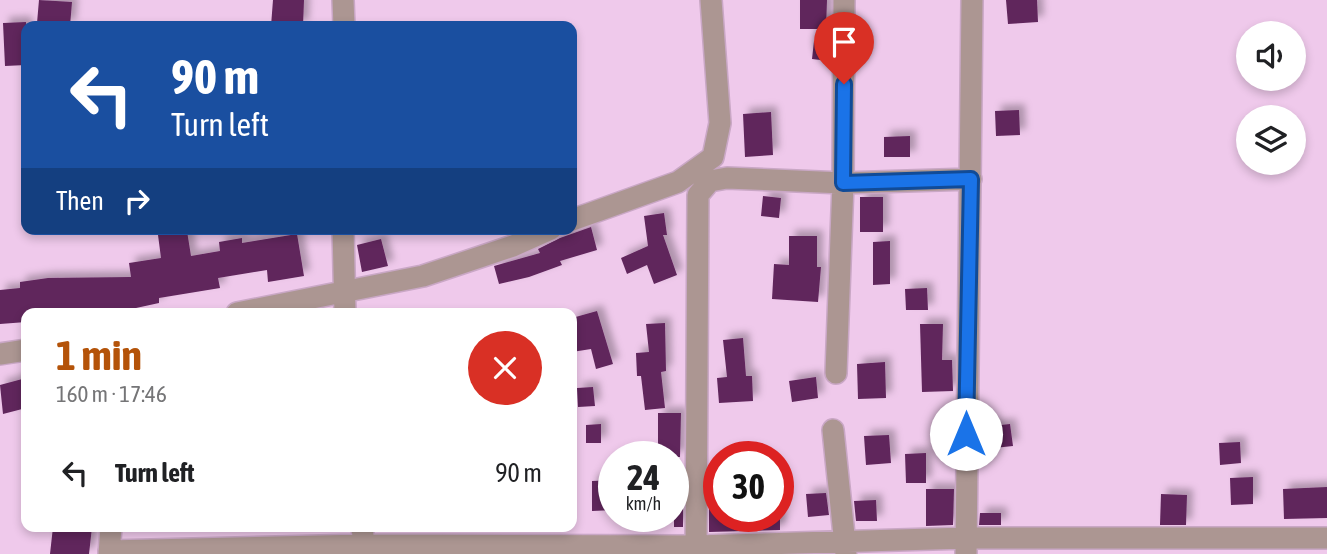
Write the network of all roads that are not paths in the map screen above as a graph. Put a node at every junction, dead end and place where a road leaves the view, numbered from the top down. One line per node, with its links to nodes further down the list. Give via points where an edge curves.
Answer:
1 (343, 0): 5 (street)
2 (711, 0): 8 (street, via 720,123 713,157 678,182)
3 (844, 0): 7 (street)
4 (972, 0): 6 (street)
5 (344, 21)
6 (971, 179): 7 (street); 21 (street)
7 (843, 183): 16 (street); 25 (street, via 727,178 710,181 698,195)
8 (577, 218)
9 (343, 235): 11 (street)
10 (538, 235): 11 (street, via 424,276)
11 (343, 291): 12 (street); 13 (street)
12 (261, 308)
13 (345, 308)
14 (21, 351): 15 (street)
15 (0, 354)
16 (836, 373)
17 (834, 430): 23 (street)
18 (111, 532): 26 (street)
19 (363, 536): 24 (street); 25 (street)
20 (1327, 538): 22 (street)
21 (966, 546): 22 (street); 23 (street)
22 (1274, 546)
23 (845, 548): 25 (street)
24 (302, 550): 26 (street)
25 (696, 550)
26 (109, 553)

